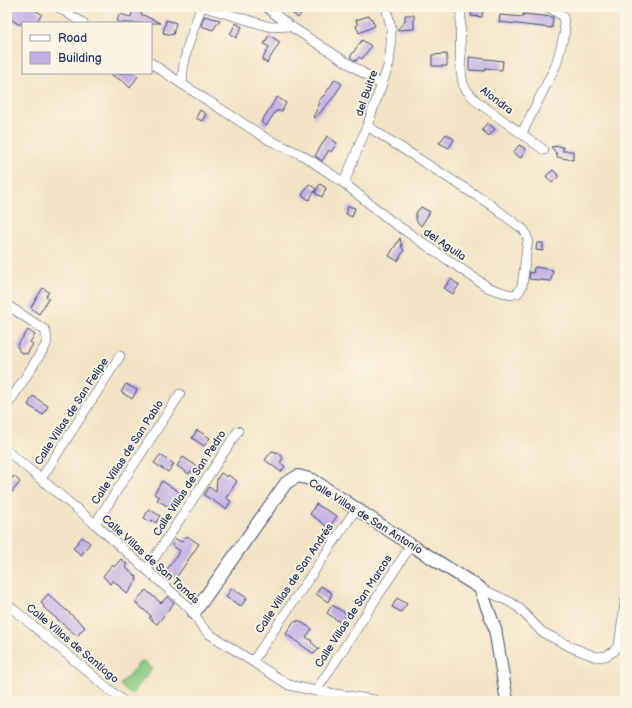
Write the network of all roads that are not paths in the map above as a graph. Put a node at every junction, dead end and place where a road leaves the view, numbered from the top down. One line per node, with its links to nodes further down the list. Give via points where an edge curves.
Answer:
1 (60, 7): 8 (street)
2 (200, 7): 11 (street, via 183,60)
3 (204, 7): 9 (street, via 271,27)
4 (266, 7): 9 (street)
5 (386, 7): 12 (street, del Buitre, via 391,27 391,44 389,64)
6 (461, 7): 14 (street, Alondra, via 461,73 467,92)
7 (548, 7): 14 (street, via 563,16 565,31 556,65)
8 (82, 22)
9 (290, 26): 12 (street)
10 (152, 64): 11 (street, del Aguila)
11 (182, 84): 16 (street, del Aguila, via 269,140 300,154)
12 (382, 85): 13 (street, del Buitre)
13 (367, 126): 16 (street, del Buitre); 16 (street, del Aguila, via 488,203 524,230 528,239 522,286 518,293 511,295 489,288 391,221)
14 (522, 133): 15 (street, Alondra)
15 (544, 150)
16 (344, 183)
17 (7, 305): 19 (street, via 45,330 48,338 46,345)
18 (120, 356): 24 (street, Calle Villas de San Felipe)
19 (11, 392): 21 (street)
20 (180, 394): 26 (street, Calle Villas de San Pablo)
21 (7, 406)
22 (238, 431): 28 (street, Calle Villas de San Pedro)
23 (7, 451): 24 (street, Calle Villas de San Tomás)
24 (42, 480): 26 (street, Calle Villas de San Tomás)
25 (356, 509): 27 (street, Calle Villas de San Antonio); 32 (street, Calle Villas de San Antonio, via 313,480 298,476 286,483); 33 (street, Calle Villas de San Andrés)
26 (95, 524): 28 (street, Calle Villas de San Tomás)
27 (411, 545): 29 (street, Calle Villas de San Antonio); 34 (street, Calle Villas de San Marcos)
28 (147, 569): 32 (street, Calle Villas de San Tomás)
29 (480, 588): 30 (street, via 518,607 542,632 596,657 606,656 619,644); 37 (street, via 495,629)
30 (625, 602)
31 (7, 604): 36 (street, Calle Villas de Santiago)
32 (194, 613): 33 (street, Calle Villas de San Tomás, via 208,634)
33 (253, 661): 34 (street, Calle Villas de San Tomás, via 289,685)
34 (316, 691): 35 (street, Calle Villas de San Tomás)
35 (375, 700)
36 (123, 701)
37 (507, 701)

